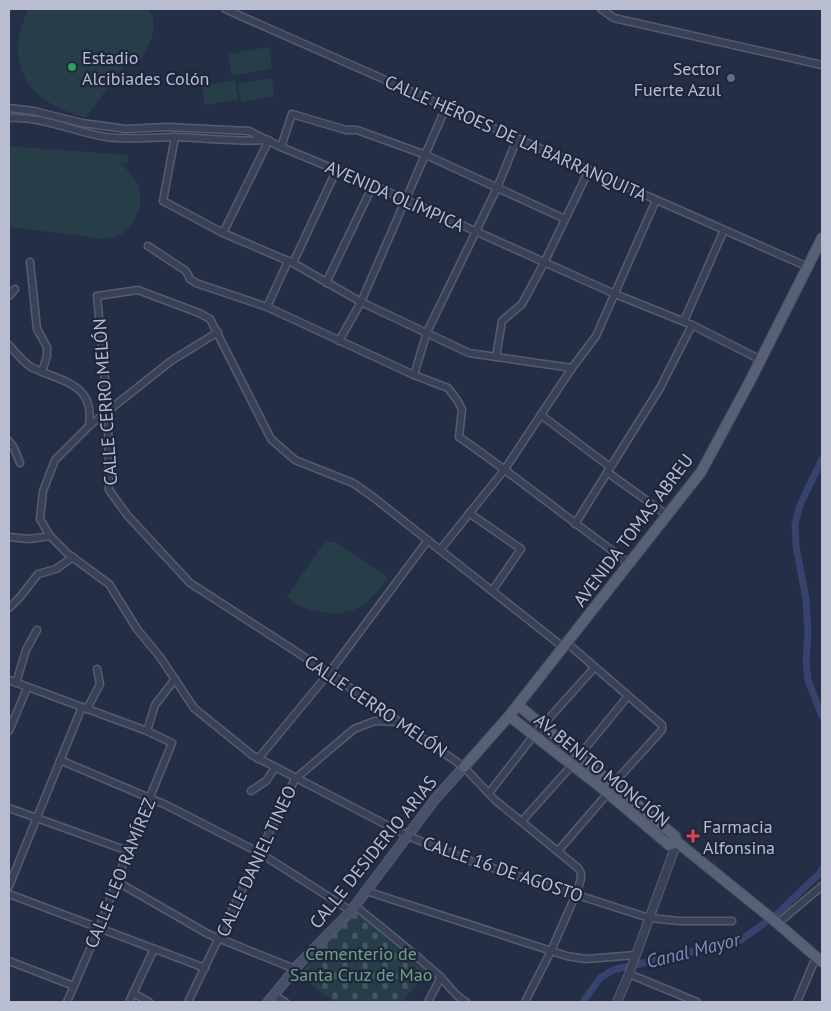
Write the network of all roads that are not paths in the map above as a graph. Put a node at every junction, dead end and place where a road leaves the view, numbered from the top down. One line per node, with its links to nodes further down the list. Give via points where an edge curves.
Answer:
1 (225, 9): 4 (street, CALLE HÉROES DE LA BARRANQUITA)
2 (601, 9): 3 (street, via 614,18)
3 (822, 65)
4 (446, 107): 8 (street, CALLE HÉROES DE LA BARRANQUITA); 11 (street)
5 (9, 108): 9 (street, AVENIDA OLÍMPICA, via 126,129 167,127 250,131)
6 (9, 118): 7 (street, via 59,124 105,137)
7 (175, 137): 9 (street); 21 (street, via 163,201)
8 (517, 139): 13 (street, CALLE HÉROES DE LA BARRANQUITA); 15 (street)
9 (269, 140): 10 (street, AVENIDA OLÍMPICA); 21 (street)
10 (281, 147): 11 (street, via 292,114 346,130 357,130); 12 (street, AVENIDA OLÍMPICA)
11 (426, 155): 15 (street); 16 (street)
12 (337, 169): 14 (street, AVENIDA OLÍMPICA); 25 (street)
13 (589, 170): 17 (street, CALLE HÉROES DE LA BARRANQUITA); 18 (street)
14 (373, 185): 16 (street, AVENIDA OLÍMPICA); 28 (street)
15 (497, 188): 18 (street); 20 (street)
16 (407, 200): 20 (street, AVENIDA OLÍMPICA); 32 (street)
17 (656, 200): 19 (street, CALLE HÉROES DE LA BARRANQUITA); 30 (street)
18 (565, 219): 26 (street)
19 (724, 230): 27 (street, CALLE HÉROES DE LA BARRANQUITA); 34 (street)
20 (476, 231): 26 (street, AVENIDA OLÍMPICA); 37 (street)
21 (223, 233): 25 (street)
22 (822, 238): 27 (main road, AVENIDA TOMAS ABREU)
23 (148, 246): 33 (street, via 186,272 196,283)
24 (30, 262): 43 (street, via 37,328 47,347)
25 (291, 262): 28 (street); 33 (street)
26 (544, 262): 30 (street, AVENIDA OLÍMPICA); 40 (street, via 522,304 502,321)
27 (808, 267): 41 (main road, AVENIDA TOMAS ABREU)
28 (326, 284): 32 (street)
29 (15, 289): 31 (street)
30 (615, 294): 34 (street, AVENIDA OLÍMPICA); 42 (street, via 596,336)
31 (9, 296)
32 (361, 302): 37 (street); 38 (street)
33 (266, 307): 38 (street)
34 (684, 321): 35 (street, AVENIDA OLÍMPICA)
35 (692, 325): 41 (street, AVENIDA OLÍMPICA); 51 (street, via 660,388)
36 (218, 332): 45 (street, CALLE 16 DE AGOSTO, via 171,361); 45 (street, CALLE CERRO MELÓN, via 210,319 199,313 138,290 99,295 96,299); 57 (street, CALLE CERRO MELÓN, via 271,439 295,460 353,483)
37 (427, 332): 40 (street, via 469,352); 44 (street)
38 (339, 341): 44 (street)
39 (9, 345): 43 (street, via 31,367)
40 (496, 357): 42 (street)
41 (761, 360): 53 (main road, AVENIDA TOMAS ABREU, via 700,472)
42 (572, 368): 46 (street)
43 (42, 372): 47 (street, via 84,394 91,413)
44 (414, 375): 50 (street, via 448,388 462,409 459,437)
45 (108, 412): 47 (street, CALLE 16 DE AGOSTO); 67 (street, CALLE CERRO MELÓN, via 109,490 128,516 190,583)
46 (541, 414): 50 (street); 51 (street)
47 (89, 426): 55 (street, CALLE 16 DE AGOSTO, via 55,460 43,491 40,519)
48 (9, 442): 49 (street)
49 (20, 463)
50 (505, 469): 52 (street); 54 (street)
51 (608, 470): 53 (street); 54 (street)
52 (470, 513): 58 (street); 61 (street, via 521,549)
53 (667, 515): 60 (main road, AVENIDA TOMAS ABREU)
54 (575, 524): 60 (street)
55 (50, 536): 56 (street); 59 (street, CALLE 16 DE AGOSTO)
56 (9, 537)
57 (428, 540): 58 (street, CALLE CERRO MELÓN); 67 (street)
58 (440, 550): 61 (street, CALLE CERRO MELÓN)
59 (73, 557): 62 (street, via 56,569 38,574); 68 (street, CALLE 16 DE AGOSTO, via 109,584 137,629)
60 (630, 563): 64 (main road, AVENIDA TOMAS ABREU)
61 (492, 591): 64 (street, CALLE CERRO MELÓN)
62 (9, 608)
63 (37, 630): 70 (street, via 26,650)
64 (565, 645): 65 (street, CALLE CERRO MELÓN); 73 (main road, AVENIDA TOMAS ABREU)
65 (594, 668): 72 (street, CALLE CERRO MELÓN); 77 (street)
66 (97, 669): 74 (street, via 100,684)
67 (329, 673): 76 (street, CALLE CERRO MELÓN); 81 (street)
68 (175, 679): 79 (street, via 155,705); 81 (street, CALLE 16 DE AGOSTO, via 194,708)
69 (9, 680): 70 (street)
70 (16, 683): 71 (street)
71 (27, 688): 74 (street); 78 (street)
72 (628, 696): 83 (street); 87 (street, CALLE CERRO MELÓN, via 662,725 662,730)
73 (518, 705): 75 (main road, AVENIDA TOMAS ABREU); 77 (main road, AV. BENITO MONCIÓN)
74 (85, 708): 79 (street); 82 (street)
75 (509, 716): 80 (main road, AV. BENITO MONCIÓN); 84 (main road, AVENIDA TOMAS ABREU)
76 (400, 722): 84 (street, CALLE CERRO MELÓN); 86 (street, CALLE DANIEL TINEO, via 375,721 354,729)
77 (542, 726): 80 (street); 83 (main road, AV. BENITO MONCIÓN)
78 (9, 731)
79 (147, 731): 91 (street, CALLE LEO RAMÍREZ, via 172,743)
80 (534, 735): 83 (main road, AV. BENITO MONCIÓN); 89 (street)
81 (258, 759): 85 (street, CALLE 16 DE AGOSTO)
82 (60, 760): 91 (street); 93 (street)
83 (576, 760): 87 (main road, AV. BENITO MONCIÓN); 90 (main road, AV. BENITO MONCIÓN); 94 (street)
84 (464, 766): 89 (street, CALLE CERRO MELÓN); 95 (main road, CALLE DESIDERIO ARIAS)
85 (275, 768): 86 (street, CALLE 16 DE AGOSTO); 88 (street, via 266,781)
86 (295, 778): 95 (street, CALLE 16 DE AGOSTO); 99 (street, CALLE DANIEL TINEO)
87 (613, 784): 96 (main road, AV. BENITO MONCIÓN, via 675,836)
88 (251, 791)
89 (489, 793): 94 (street, CALLE CERRO MELÓN)
90 (608, 793): 96 (main road, AV. BENITO MONCIÓN, via 669,845); 98 (street)
91 (150, 798): 97 (street, CALLE LEO RAMÍREZ); 99 (street)
92 (9, 808): 93 (street)
93 (36, 817): 97 (street); 101 (street)
94 (522, 821): 98 (street, CALLE CERRO MELÓN)
95 (408, 836): 103 (main road, CALLE DESIDERIO ARIAS); 105 (street, CALLE 16 DE AGOSTO, via 471,861)
96 (677, 842): 107 (street); 109 (main road, AV. BENITO MONCIÓN)
97 (128, 851): 100 (street, CALLE LEO RAMÍREZ)
98 (558, 851): 105 (street, CALLE CERRO MELÓN, via 581,873)
99 (260, 853): 106 (street); 111 (street, CALLE DANIEL TINEO)
100 (116, 881): 110 (street, CALLE LEO RAMÍREZ); 111 (street)
101 (9, 886)
102 (822, 886): 109 (street)
103 (366, 891): 106 (main road, CALLE DESIDERIO ARIAS); 113 (street)
104 (9, 894): 110 (street)
105 (576, 894): 107 (street, CALLE 16 DE AGOSTO); 113 (street)
106 (353, 908): 118 (main road, CALLE DESIDERIO ARIAS); 120 (street)
107 (649, 918): 108 (street, CALLE 16 DE AGOSTO); 114 (street)
108 (732, 921)
109 (777, 922): 115 (main road, AV. BENITO MONCIÓN)
110 (99, 928): 112 (street); 121 (street, CALLE LEO RAMÍREZ)
111 (220, 938): 117 (street, CALLE DANIEL TINEO); 118 (street)
112 (154, 949): 117 (street); 122 (street)
113 (551, 951): 114 (street, via 586,959); 131 (street)
114 (635, 956): 119 (street)
115 (819, 959): 134 (street)
116 (9, 961): 121 (street)
117 (205, 968): 127 (street, CALLE DANIEL TINEO)
118 (295, 969): 123 (main road, CALLE DESIDERIO ARIAS)
119 (629, 973): 132 (street); 133 (street)
120 (441, 977): 129 (street); 130 (street, via 456,997)
121 (74, 986): 124 (street, CALLE LEO RAMÍREZ)
122 (134, 993): 125 (street); 126 (street)
123 (271, 998): 128 (street)
124 (68, 1002)
125 (130, 1002)
126 (150, 1002)
127 (188, 1002)
128 (285, 1002)
129 (428, 1002)
130 (466, 1002)
131 (526, 1002)
132 (617, 1002)
133 (697, 1002)
134 (797, 1002)

